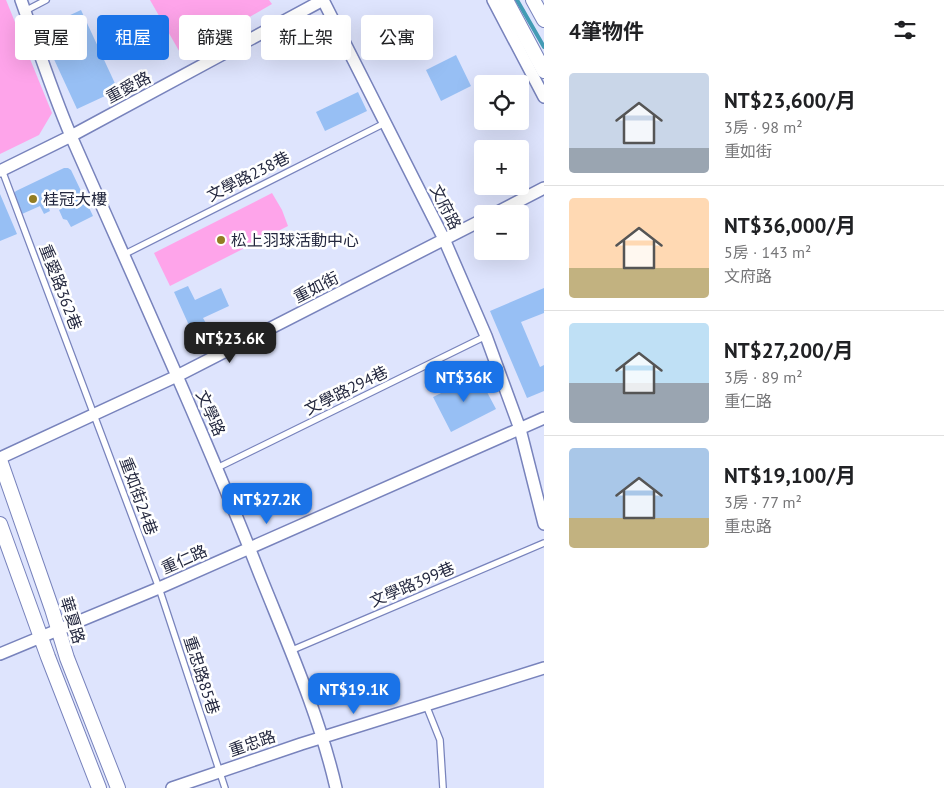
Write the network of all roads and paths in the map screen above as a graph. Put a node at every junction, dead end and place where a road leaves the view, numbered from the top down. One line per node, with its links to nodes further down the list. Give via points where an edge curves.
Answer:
1 (21, 0): 7 (street, 文學路)
2 (46, 0): 7 (lane)
3 (323, 0): 11 (street, 文府路); 12 (street, 重愛路)
4 (493, 0): 10 (street)
5 (506, 0): 9 (street)
6 (533, 0): 8 (street)
7 (25, 12): 12 (street, 文學路)
8 (544, 20)
9 (544, 71)
10 (544, 98)
11 (386, 123): 17 (street, 文府路); 18 (lane, 文學路238巷)
12 (71, 136): 13 (street, 重愛路); 18 (street, 文學路)
13 (1, 170): 21 (lane, 重愛路362巷)
14 (544, 188): 15 (street)
15 (511, 205)
16 (474, 224): 17 (street, 重如街)
17 (444, 239): 19 (street, 文府路); 20 (street, 重如街)
18 (123, 255): 20 (street, 文學路)
19 (486, 336): 23 (street, 文府路); 25 (lane, 文學路294巷)
20 (177, 376): 21 (street, 重如街); 25 (street, 文學路)
21 (94, 414): 24 (street, 重如街); 30 (lane, 重如街24巷)
22 (544, 418): 23 (street, 重仁路)
23 (520, 429): 27 (street, 文府路); 29 (street, 重仁路)
24 (0, 459): 31 (street, 華夏路)
25 (217, 468): 29 (street, 文學路)
26 (0, 524): 32 (street)
27 (544, 524)
28 (544, 543): 33 (lane, 文學路399巷)
29 (250, 547): 30 (street, 重仁路); 33 (street, 文學路)
30 (159, 588): 31 (street, 重仁路); 38 (lane, 重忠路85巷)
31 (58, 630): 32 (street, 重仁路); 40 (street, 華夏路)
32 (40, 638): 34 (street, 重仁路); 39 (street)
33 (290, 651): 37 (street, 文學路)
34 (0, 654)
35 (544, 668): 36 (street, 重忠路)
36 (426, 706): 37 (street, 重忠路); 44 (lane, via 440,740)
37 (323, 737): 38 (street, 重忠路); 43 (street, 文學路)
38 (220, 771): 41 (street, 重忠路); 42 (lane, 重忠路85巷)
39 (99, 788)
40 (118, 788)
41 (172, 788)
42 (225, 788)
43 (336, 788)
44 (443, 788)

